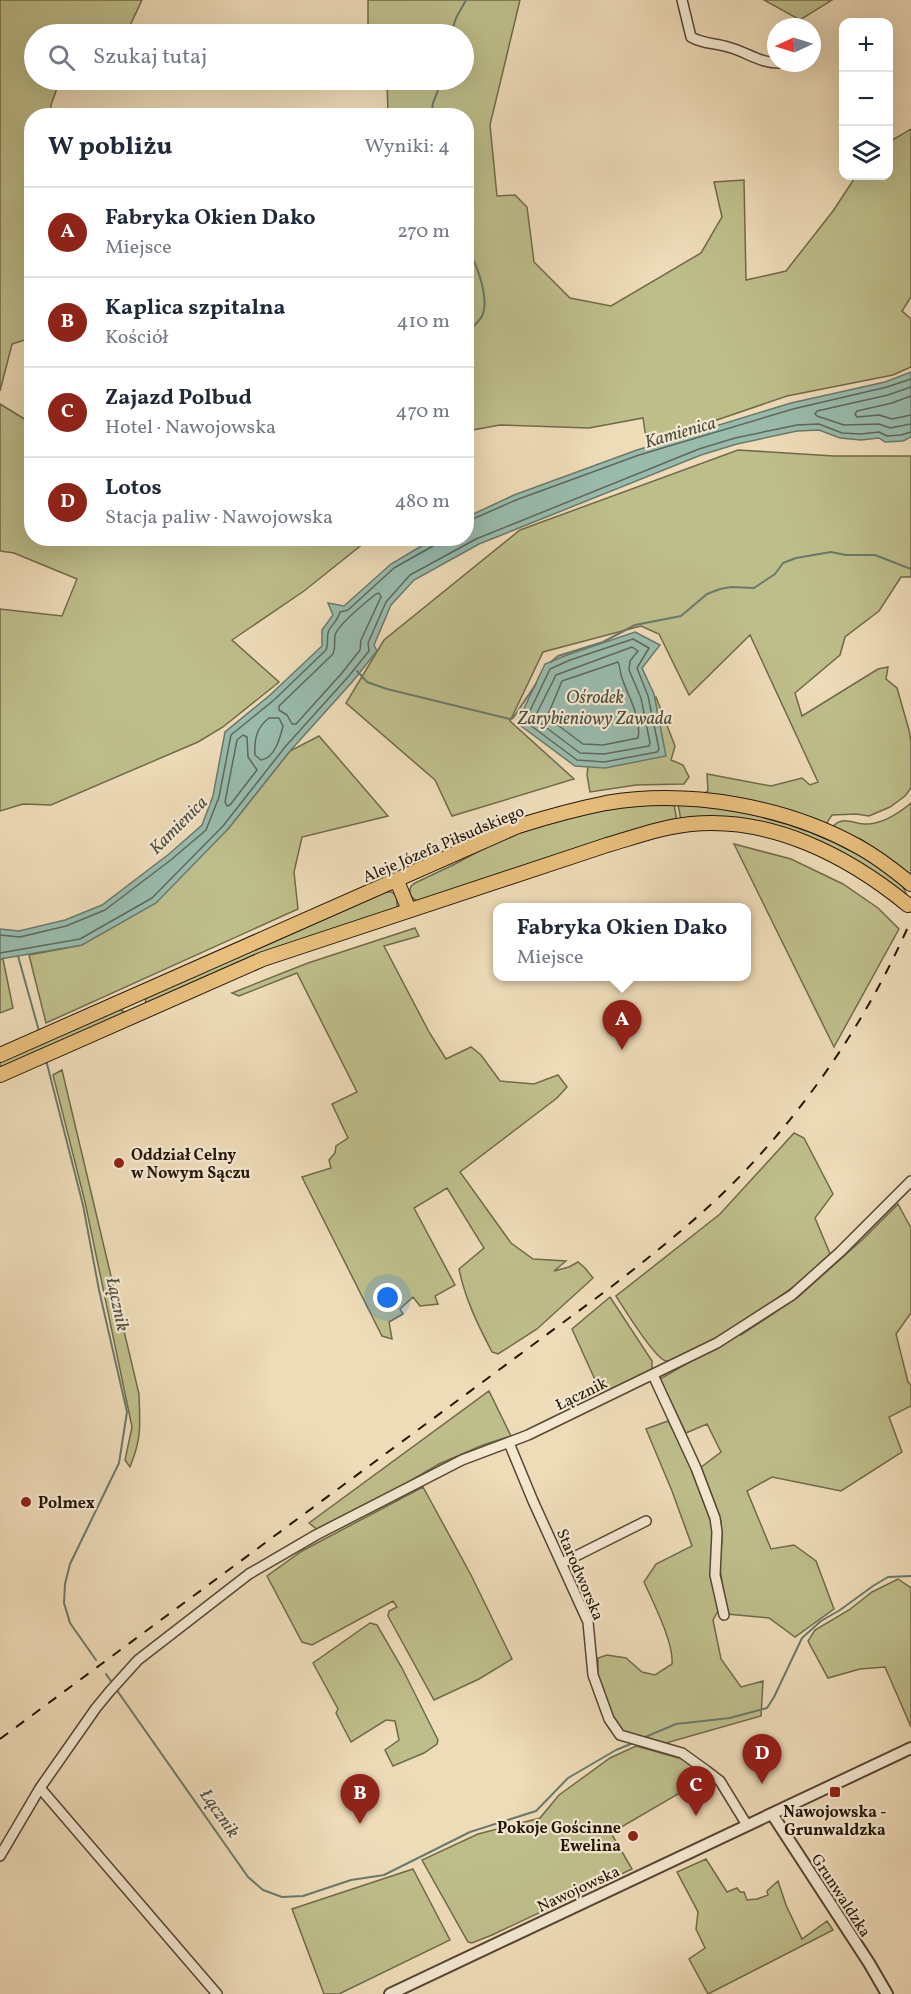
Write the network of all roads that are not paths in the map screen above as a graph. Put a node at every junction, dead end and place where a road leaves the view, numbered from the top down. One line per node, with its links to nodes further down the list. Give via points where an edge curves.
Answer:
1 (682, 0): 2 (street, via 691,37)
2 (767, 62)
3 (397, 880): 4 (main road, Aleje Józefa Piłsudskiego, via 547,817 608,803 675,799 763,810 826,831 865,850); 6 (main road); 7 (main road, Aleje Józefa Piłsudskiego)
4 (911, 884)
5 (908, 905): 6 (main road, via 848,862 808,844 753,827 707,823 652,832)
6 (409, 910): 8 (main road, via 263,959)
7 (0, 1055)
8 (0, 1075)
9 (911, 1181): 10 (street, Łącznik, via 792,1295 717,1343)
10 (653, 1375): 11 (street, Łącznik); 14 (street, via 715,1518 715,1575)
11 (509, 1443): 13 (street, Starodworska); 16 (street, Łącznik, via 462,1460 249,1574 138,1660 96,1707)
12 (646, 1521): 13 (street)
13 (562, 1563): 18 (street, Starodworska, via 588,1622 593,1675 609,1719 620,1735 682,1754 720,1781)
14 (724, 1615)
15 (911, 1748): 17 (street, Nawojowska)
16 (40, 1788): 19 (street, Łącznik); 20 (street)
17 (772, 1814): 18 (street, Nawojowska); 22 (street, Grunwaldzka)
18 (747, 1825): 21 (street, Nawojowska)
19 (0, 1856)
20 (217, 1994)
21 (390, 1994)
22 (887, 1994)

